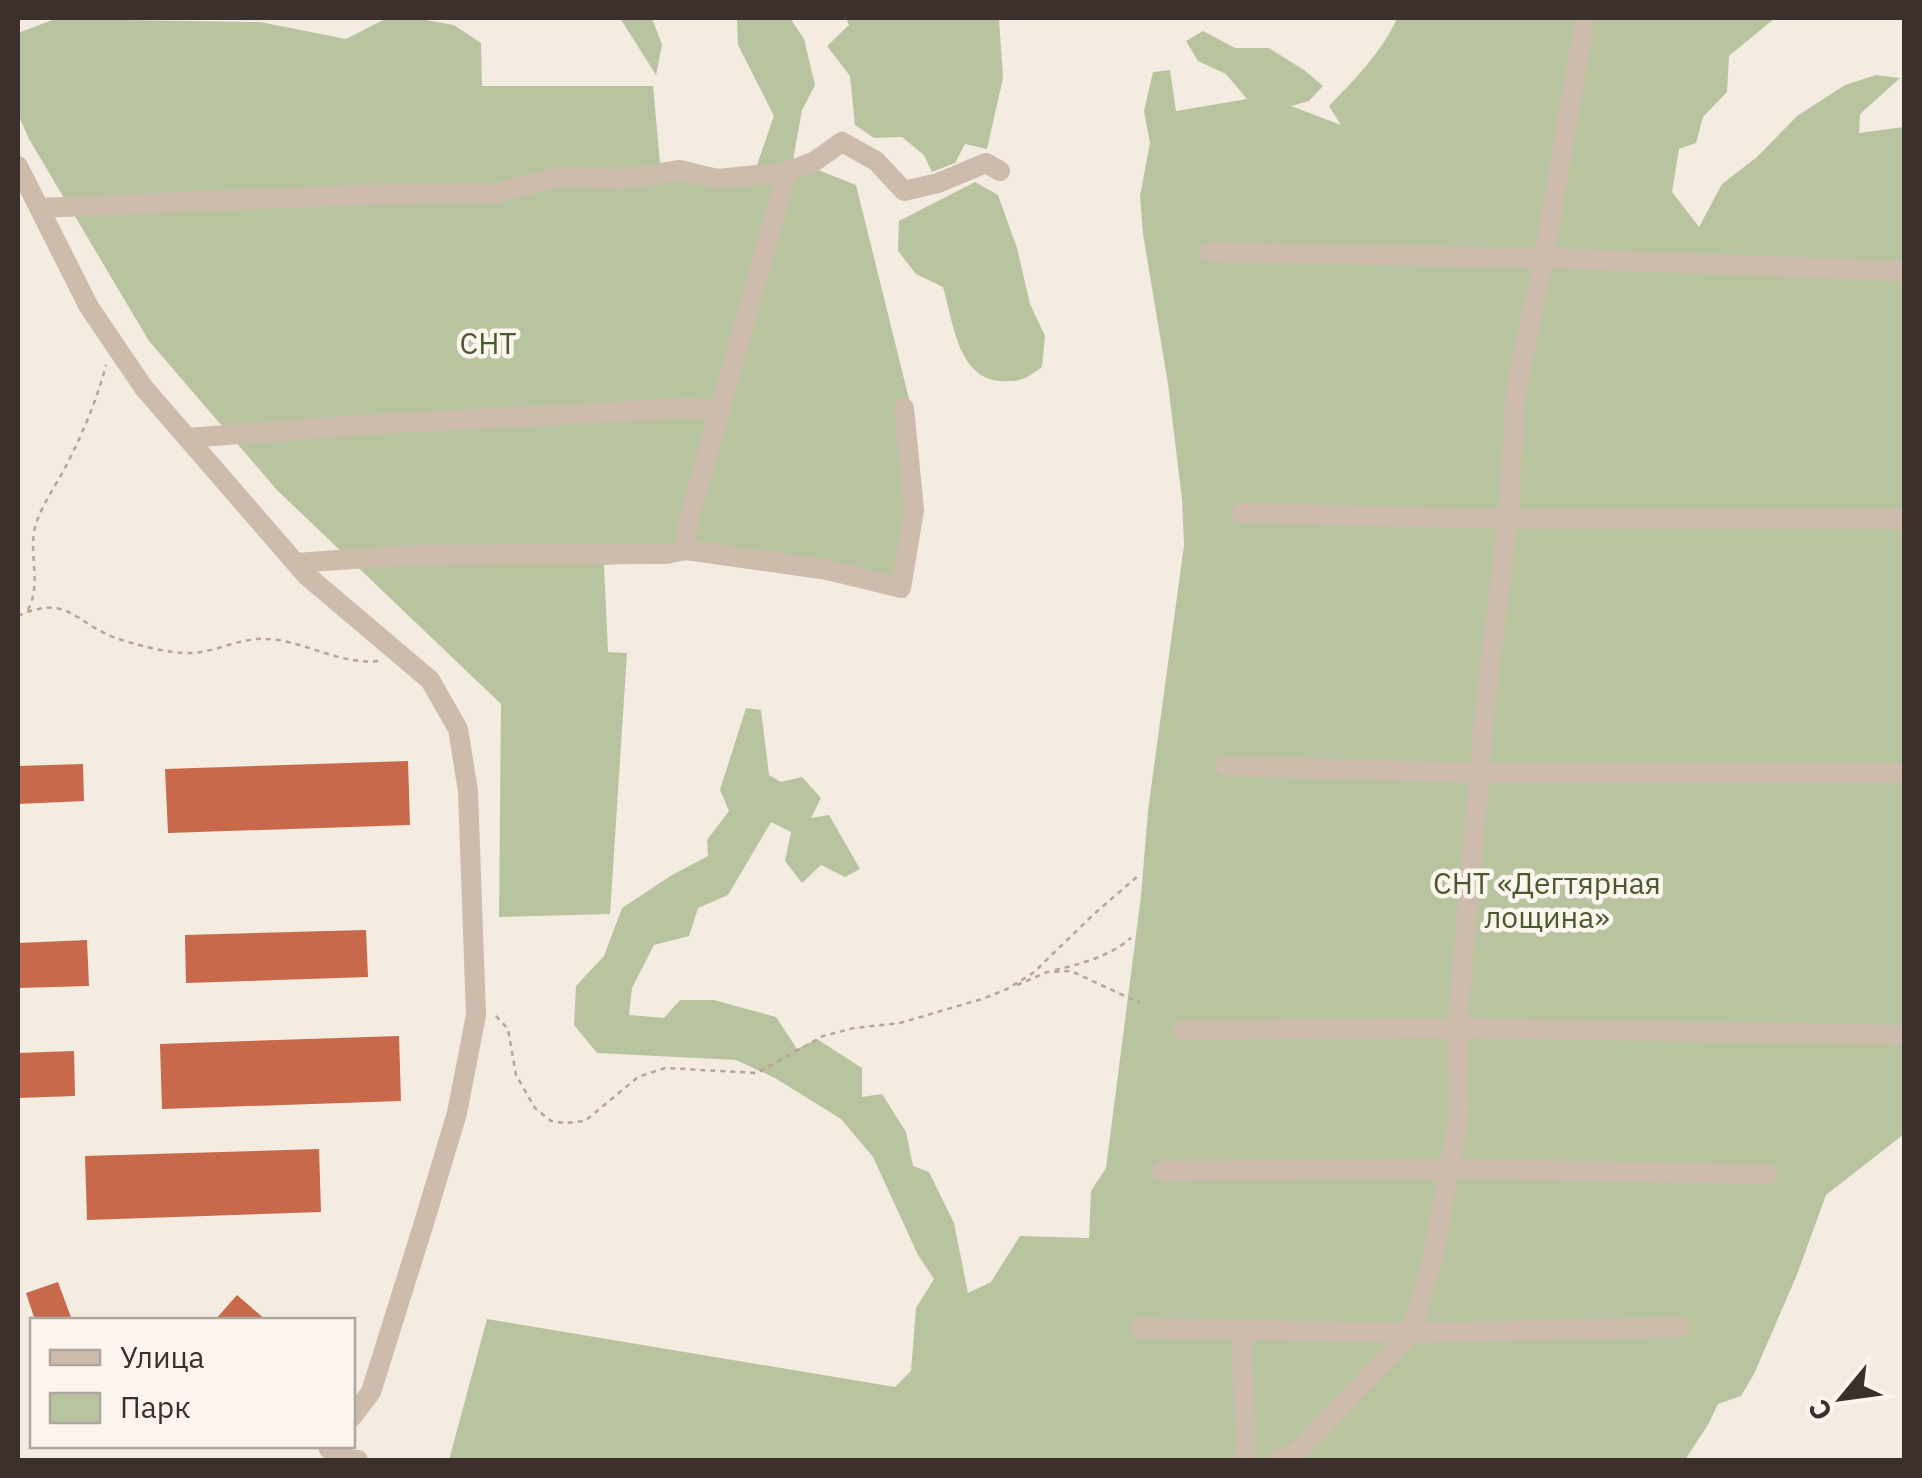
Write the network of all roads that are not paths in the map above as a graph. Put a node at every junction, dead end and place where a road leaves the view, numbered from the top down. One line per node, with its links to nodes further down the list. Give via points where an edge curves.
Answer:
1 (1585, 18): 7 (street)
2 (18, 166): 5 (street)
3 (1000, 171): 4 (street, via 986,163 904,191 876,161 842,142)
4 (787, 172): 5 (street, via 718,179 680,170 623,179 560,177 494,193); 10 (street)
5 (38, 208): 11 (street, via 89,308)
6 (1209, 252): 7 (street)
7 (1544, 258): 8 (street); 13 (street, via 1516,390)
8 (1904, 271)
9 (904, 408): 15 (street, via 914,510 900,588 828,570)
10 (720, 411): 11 (street); 15 (street)
11 (188, 438): 16 (street)
12 (1242, 514): 13 (street)
13 (1508, 519): 14 (street); 19 (street)
14 (1904, 519)
15 (686, 550): 16 (street)
16 (296, 564): 30 (street, via 430,680 458,729 468,791 476,1015 457,1113 423,1226 371,1392)
17 (1226, 766): 19 (street)
18 (1904, 772): 19 (street)
19 (1480, 773): 20 (street)
20 (1457, 1028): 21 (street); 22 (street); 23 (street, via 1460,1115)
21 (1184, 1030)
22 (1904, 1035)
23 (1449, 1168): 24 (street); 25 (street); 29 (street)
24 (1162, 1170)
25 (1767, 1174)
26 (1140, 1328): 28 (street)
27 (1680, 1328): 29 (street)
28 (1241, 1330): 29 (street); 33 (street)
29 (1411, 1333): 34 (street, via 1295,1454)
30 (355, 1413)
31 (328, 1452): 32 (street)
32 (358, 1460)
33 (1244, 1460)
34 (1278, 1460)

